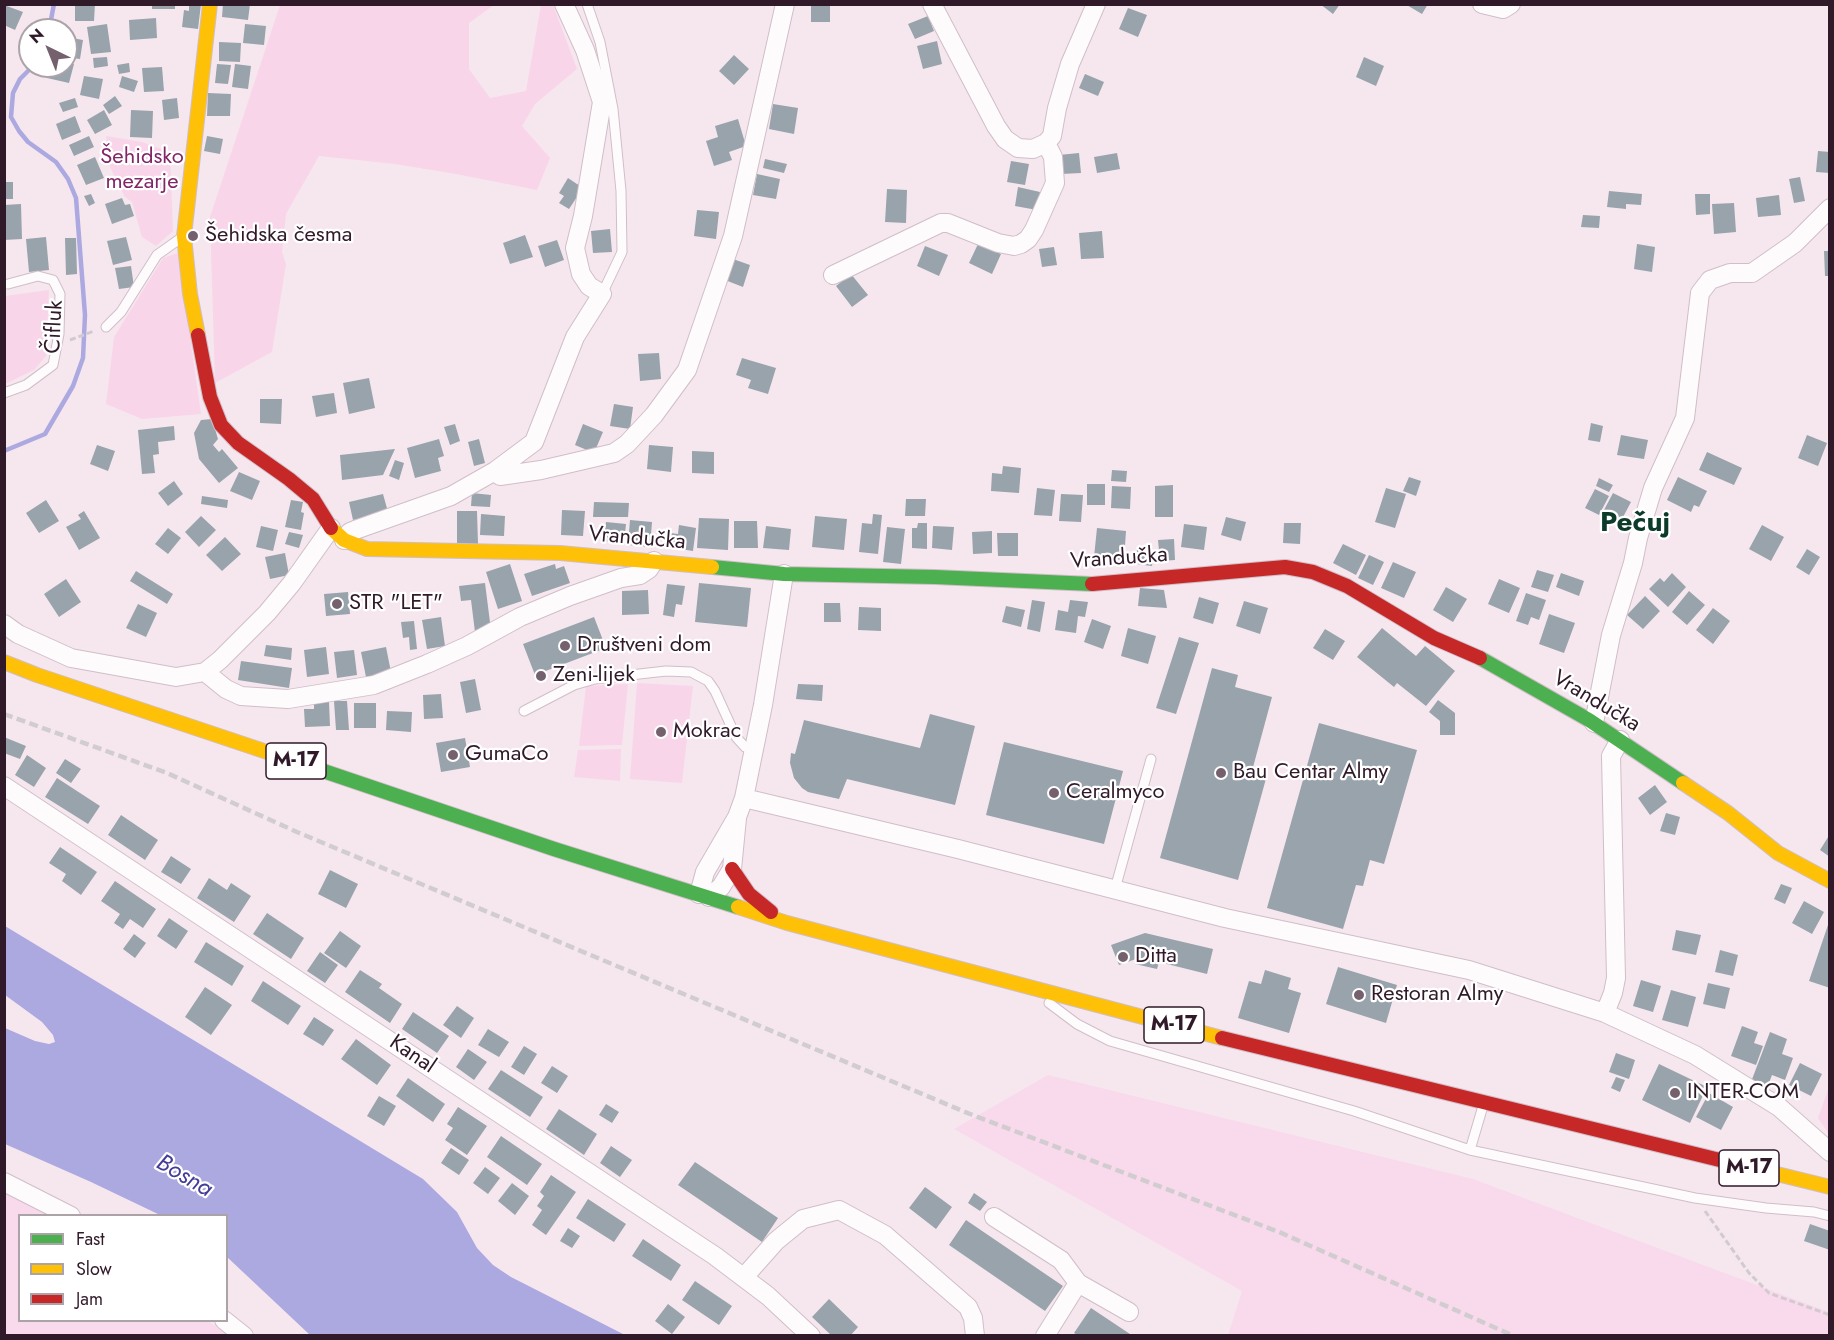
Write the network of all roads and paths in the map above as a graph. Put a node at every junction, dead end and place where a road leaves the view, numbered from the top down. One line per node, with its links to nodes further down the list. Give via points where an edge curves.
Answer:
1 (210, 4): 11 (street)
2 (564, 4): 14 (street, via 602,102 575,248 581,274 589,286)
3 (587, 4): 14 (lane, via 600,42 613,109 621,191 622,252)
4 (785, 4): 19 (street, via 733,236 687,370 654,415 614,453 500,476)
5 (932, 4): 9 (street, via 1005,139 1018,148 1033,149)
6 (1096, 4): 9 (street, via 1070,64 1052,136)
7 (1482, 4): 8 (street, via 1503,9)
8 (1511, 4)
9 (1046, 143): 12 (street, via 1053,157 1055,183 1028,239 1021,244 998,243 940,223)
10 (1830, 208): 29 (street, via 1795,243 1752,273 1730,273 1710,280 1700,293 1685,418 1653,489 1638,538 1611,635)
11 (184, 236): 15 (lane, via 157,255 121,312); 20 (street, via 190,294 210,398 221,425 238,443 313,499)
12 (833, 275)
13 (8, 284): 18 (lane, Čifluk, via 38,276 53,280 60,294 59,334 53,365 26,385)
14 (602, 294): 19 (street, via 575,337 534,442)
15 (106, 327)
16 (95, 331): 17 (path)
17 (74, 339)
18 (4, 393)
19 (495, 471): 20 (street, via 451,496)
20 (338, 534): 21 (street, Vrandučka, via 367,549 560,553); 26 (street, via 267,613)
21 (654, 561): 22 (street, Vrandučka); 26 (street, via 640,575 570,596 374,685 288,699 241,696)
22 (784, 574): 29 (street, Vrandučka, via 1084,585 1285,567 1313,572 1347,586 1434,638 1482,659); 31 (street)
23 (4, 624): 26 (street, via 71,658 176,677)
24 (4, 662): 27 (street)
25 (4, 668): 27 (street, M-17)
26 (206, 672)
27 (37, 675): 39 (street, M-17)
28 (524, 711): 31 (lane, via 574,685 595,679 691,672 708,681 736,737)
29 (1594, 723): 30 (street, Vrandučka)
30 (1620, 740): 37 (street, Vrandučka, via 1728,813 1778,853); 42 (street, via 1611,756 1616,978)
31 (754, 751): 34 (street)
32 (1151, 759): 38 (lane)
33 (4, 786): 53 (street, Kanal)
34 (744, 798): 35 (street); 38 (street)
35 (737, 817): 36 (street); 39 (street, via 705,872)
36 (732, 869): 39 (street, via 721,887); 40 (street, via 748,894)
37 (1830, 881)
38 (1115, 890): 42 (street, via 1468,970)
39 (704, 895): 40 (street, M-17)
40 (788, 923): 41 (street, M-17)
41 (1031, 988): 43 (street, M-17); 44 (lane, via 1077,1024 1110,1041 1354,1111)
42 (1605, 1013): 45 (street, via 1704,1060 1779,1107)
43 (1485, 1102): 44 (lane); 47 (street, M-17)
44 (1470, 1150): 49 (lane)
45 (1830, 1152)
46 (4, 1182): 50 (street)
47 (1823, 1185): 48 (lane)
48 (1830, 1197)
49 (1695, 1198): 51 (lane); 56 (path, via 1749,1273 1769,1293)
50 (69, 1214)
51 (1830, 1216)
52 (994, 1217): 54 (street, via 1061,1260)
53 (744, 1277): 60 (street, Kanal); 61 (street, via 776,1241 803,1219 839,1210 885,1235 968,1306)
54 (1078, 1283): 55 (street); 58 (street)
55 (1129, 1312)
56 (1830, 1315)
57 (227, 1322): 59 (street)
58 (1048, 1334)
59 (244, 1335)
60 (811, 1335)
61 (975, 1335)

